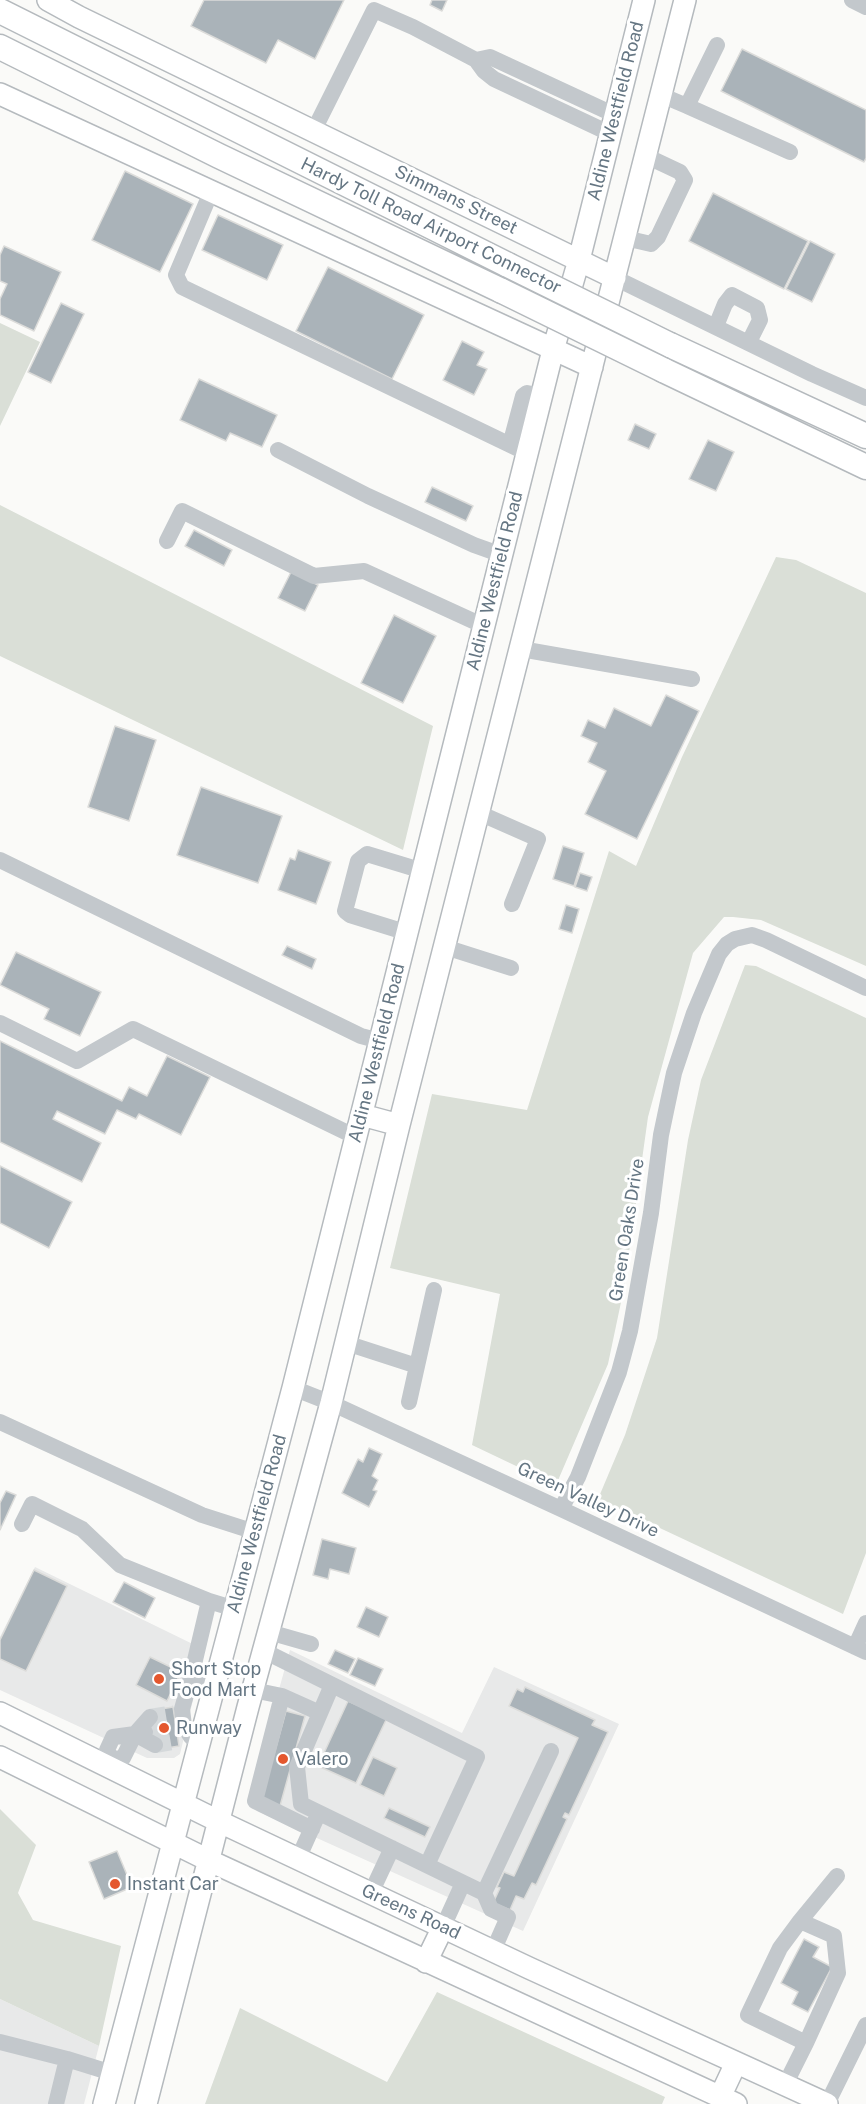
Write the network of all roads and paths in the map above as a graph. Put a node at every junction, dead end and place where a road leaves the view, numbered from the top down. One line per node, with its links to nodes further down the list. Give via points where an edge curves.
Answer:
1 (48, 0): 14 (main road, Simmans Street)
2 (644, 0): 13 (main road, Aldine Westfield Road)
3 (684, 0): 11 (main road)
4 (852, 0): 6 (street)
5 (376, 5): 13 (street, via 476,60 490,57); 14 (street)
6 (866, 7)
7 (0, 10): 26 (highway, Hardy Toll Road Airport Connector, bridge, via 508,266)
8 (717, 45): 12 (street)
9 (0, 47): 29 (highway, Hardy Toll Road Airport Connector, bridge)
10 (4, 95): 17 (main road)
11 (661, 95): 12 (street); 16 (main road)
12 (687, 106): 15 (street)
13 (613, 124): 19 (main road, Aldine Westfield Road)
14 (314, 130): 19 (main road, Simmans Street)
15 (790, 152)
16 (646, 156): 18 (main road); 18 (street, via 680,172 685,180 651,244)
17 (208, 198): 23 (main road); 27 (street, via 177,275 182,287)
18 (625, 238): 20 (main road)
19 (579, 260): 20 (main road, Simmans Street); 23 (main road, Aldine Westfield Road)
20 (615, 278): 21 (street, Simmans Street); 24 (main road)
21 (716, 326): 22 (street, Simmans Street); 22 (street, via 732,295 758,308 760,320)
22 (748, 342): 25 (street, Simmans Street)
23 (553, 350): 24 (main road); 27 (main road, Aldine Westfield Road, via 541,396)
24 (592, 367): 33 (main road)
25 (866, 398)
26 (866, 436)
27 (518, 449): 31 (main road, Aldine Westfield Road)
28 (278, 450): 31 (street, via 368,496)
29 (866, 467)
30 (167, 541): 32 (street, via 182,511 314,576 364,571)
31 (502, 555): 32 (main road, Aldine Westfield Road)
32 (484, 626): 37 (main road, Aldine Westfield Road)
33 (521, 649): 34 (street); 35 (main road)
34 (692, 679)
35 (479, 813): 38 (street, via 538,839); 40 (main road)
36 (0, 860): 44 (street, via 361,1036)
37 (423, 871): 39 (main road, Aldine Westfield Road); 39 (street, via 367,854 358,861 347,901 345,911 350,915)
38 (512, 904)
39 (408, 933): 44 (main road, Aldine Westfield Road)
40 (445, 947): 41 (street); 46 (main road)
41 (511, 968)
42 (866, 988): 55 (street, Green Oaks Drive, via 752,935 735,939 719,954 674,1073 630,1331 619,1372)
43 (0, 1023): 47 (street, via 77,1061 133,1029)
44 (380, 1041): 45 (main road, Aldine Westfield Road)
45 (362, 1115): 46 (main road); 47 (main road, Aldine Westfield Road)
46 (399, 1125): 49 (main road)
47 (356, 1137): 51 (main road, Aldine Westfield Road)
48 (434, 1290): 50 (street)
49 (346, 1343): 50 (street); 53 (main road)
50 (417, 1366): 52 (street)
51 (292, 1388): 53 (street, Green Valley Drive); 57 (main road, Aldine Westfield Road)
52 (409, 1402)
53 (331, 1403): 55 (street, Green Valley Drive); 61 (main road)
54 (0, 1422): 57 (street, via 202,1515)
55 (561, 1509): 63 (street, Green Valley Drive)
56 (22, 1524): 58 (street, via 32,1504 82,1529 120,1565)
57 (255, 1532): 59 (main road, Aldine Westfield Road)
58 (209, 1601): 59 (street); 64 (street)
59 (235, 1609): 65 (main road, Aldine Westfield Road)
60 (866, 1623): 63 (street)
61 (266, 1641): 62 (street); 66 (street); 67 (main road)
62 (311, 1644)
63 (861, 1650)
64 (191, 1677): 65 (street); 72 (street, via 178,1727)
65 (216, 1683): 72 (main road, Aldine Westfield Road)
66 (332, 1685): 70 (street); 86 (street, via 477,1757)
67 (253, 1690): 68 (street); 75 (main road)
68 (282, 1696): 70 (street); 77 (street)
69 (0, 1713): 76 (main road, Greens Road)
70 (320, 1713): 79 (street, via 297,1767 301,1804)
71 (152, 1731): 76 (street, via 135,1734 123,1758)
72 (201, 1739): 78 (main road, Aldine Westfield Road)
73 (551, 1751): 90 (street)
74 (0, 1757): 82 (main road)
75 (235, 1761): 77 (street); 80 (main road)
76 (110, 1763): 78 (main road, Greens Road)
77 (263, 1770): 81 (street, via 255,1801)
78 (184, 1804): 80 (main road, Greens Road); 82 (main road, Aldine Westfield Road)
79 (319, 1813): 81 (street); 83 (street)
80 (220, 1822): 84 (main road, Greens Road); 85 (main road)
81 (312, 1829): 84 (street)
82 (173, 1843): 85 (main road); 100 (main road, Aldine Westfield Road)
83 (392, 1848): 86 (street); 89 (street)
84 (297, 1859): 89 (main road, Greens Road)
85 (210, 1861): 94 (main road); 105 (main road)
86 (427, 1865): 88 (street)
87 (837, 1876): 91 (street)
88 (463, 1883): 90 (street); 92 (street)
89 (371, 1893): 92 (main road, Greens Road)
90 (484, 1893): 93 (street, via 491,1909 508,1917)
91 (800, 1921): 97 (street, via 834,1936 838,1973); 97 (street, via 780,1948 748,2014)
92 (443, 1927): 93 (main road, Greens Road); 94 (main road)
93 (493, 1951): 99 (main road, Greens Road)
94 (426, 1962): 102 (main road)
95 (866, 2025): 106 (street)
96 (0, 2042): 98 (street)
97 (806, 2043): 101 (street)
98 (67, 2060): 100 (street); 103 (street)
99 (736, 2063): 101 (main road, Greens Road); 102 (main road)
100 (112, 2073): 104 (main road, Aldine Westfield Road)
101 (785, 2085): 106 (main road, Greens Road)
102 (724, 2102)
103 (56, 2104)
104 (104, 2104)
105 (147, 2104)
106 (827, 2104)

